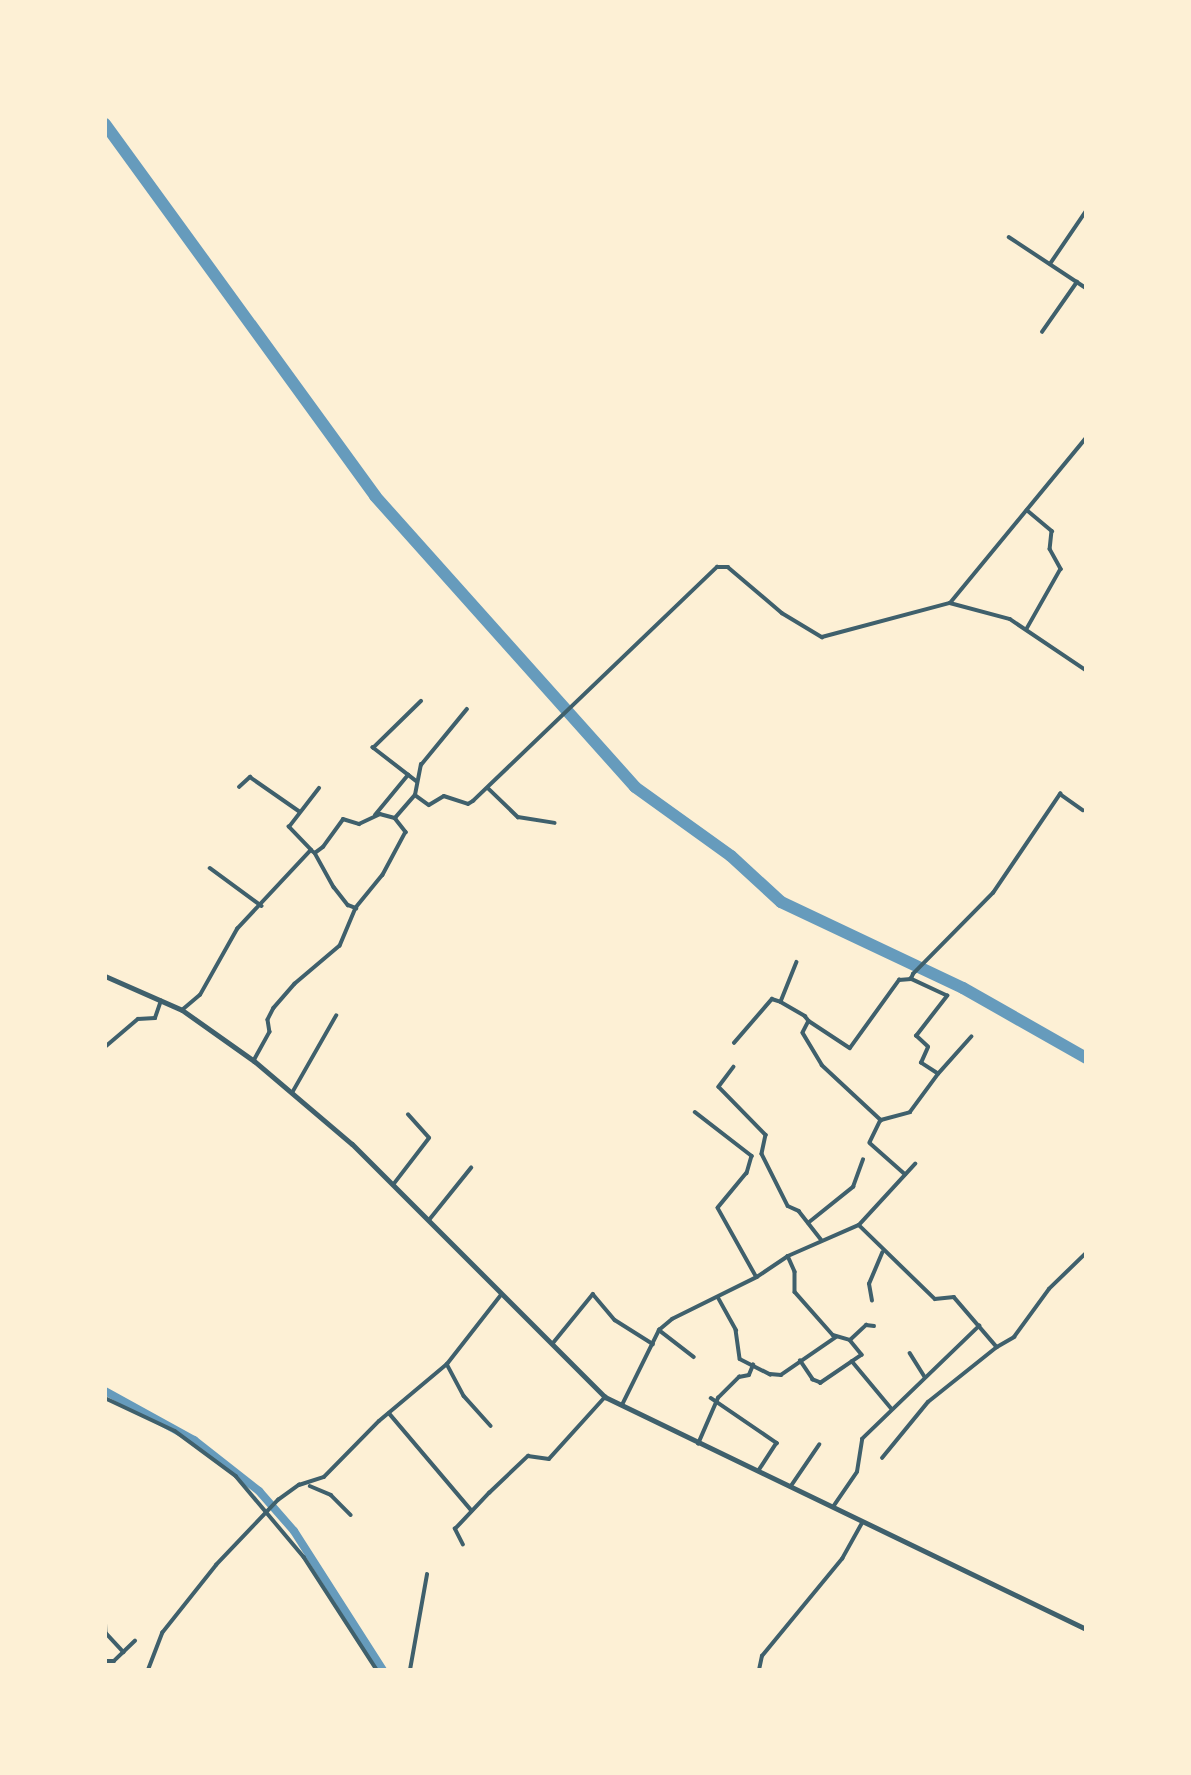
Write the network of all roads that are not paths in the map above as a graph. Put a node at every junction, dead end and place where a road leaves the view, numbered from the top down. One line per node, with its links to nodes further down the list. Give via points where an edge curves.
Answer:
1 (1086, 211): 3 (street)
2 (1009, 237): 3 (street)
3 (1050, 264): 4 (street)
4 (1077, 282): 5 (street); 6 (street)
5 (1086, 288)
6 (1042, 332)
7 (1085, 440): 8 (street)
8 (1027, 510): 9 (street); 10 (street, via 1052,531 1050,549 1061,569)
9 (950, 603): 10 (street, via 1010,619); 18 (street, via 821,637 782,613 729,567 718,567)
10 (1027, 629): 11 (street)
11 (1086, 670)
12 (421, 701): 14 (street, via 373,746)
13 (467, 709): 15 (street, via 421,765)
14 (408, 775): 15 (street); 22 (street)
15 (417, 782): 19 (street)
16 (239, 786): 21 (street, via 250,777)
17 (319, 788): 21 (street)
18 (488, 788): 19 (street, via 468,804 444,796 429,805); 24 (street, via 518,817)
19 (415, 795): 23 (street)
20 (1083, 810): 31 (street, via 1060,794 993,893)
21 (299, 811): 25 (street, via 289,827)
22 (375, 815): 23 (street); 25 (street, via 359,824 343,819)
23 (395, 818): 28 (street, via 405,833 383,875)
24 (555, 823)
25 (313, 851): 27 (street); 28 (street, via 340,896)
26 (209, 868): 27 (street)
27 (262, 906): 34 (street, via 237,929 200,995)
28 (356, 908): 40 (street, via 340,946 295,984 274,1009 268,1020 270,1032)
29 (797, 961): 33 (street)
30 (105, 976): 32 (street)
31 (912, 977): 36 (street, via 899,980 850,1048); 42 (street, via 947,996 916,1036 928,1047 921,1063)
32 (161, 1002): 34 (street); 39 (street, via 154,1018 138,1019)
33 (781, 1002): 36 (street); 38 (street, via 772,999)
34 (183, 1010): 40 (street)
35 (337, 1016): 43 (street)
36 (809, 1021): 46 (street, via 803,1033 822,1065)
37 (971, 1037): 42 (street)
38 (734, 1043)
39 (105, 1047)
40 (254, 1060): 43 (street)
41 (734, 1067): 47 (street, via 719,1087 766,1135)
42 (939, 1074): 46 (street, via 910,1112)
43 (292, 1093): 53 (street)
44 (695, 1112): 49 (street, via 751,1155)
45 (408, 1115): 53 (street, via 429,1138)
46 (881, 1120): 52 (street, via 871,1145)
47 (762, 1154): 49 (street); 55 (street, via 788,1206)
48 (863, 1160): 55 (street, via 853,1187)
49 (752, 1163): 61 (street, via 718,1208)
50 (915, 1164): 52 (street)
51 (471, 1168): 54 (street)
52 (905, 1174): 56 (street)
53 (393, 1185): 54 (street)
54 (429, 1220): 62 (street)
55 (808, 1223): 57 (street)
56 (859, 1225): 57 (street); 58 (street)
57 (821, 1239): 60 (street)
58 (883, 1253): 64 (street, via 869,1284); 66 (street, via 935,1299 954,1297)
59 (1086, 1253): 72 (street, via 1049,1289 1014,1337)
60 (788, 1256): 61 (street); 68 (street, via 795,1272 795,1292)
61 (757, 1277): 63 (street)
62 (502, 1294): 71 (street); 77 (street)
63 (718, 1297): 67 (street); 78 (street, via 736,1330 739,1357)
64 (872, 1301)
65 (874, 1326): 69 (street, via 866,1325)
66 (979, 1326): 72 (street); 79 (street)
67 (659, 1330): 70 (street); 74 (street)
68 (836, 1337): 69 (street); 75 (street)
69 (850, 1340): 76 (street, via 862,1355)
70 (653, 1344): 71 (street, via 615,1320 593,1294); 84 (street)
71 (551, 1345): 80 (street)
72 (997, 1347): 90 (street, via 928,1402)
73 (910, 1353): 79 (street)
74 (694, 1357)
75 (800, 1361): 76 (street, via 813,1380 821,1383); 78 (street, via 781,1375)
76 (852, 1361): 85 (street)
77 (447, 1364): 86 (street); 87 (street, via 464,1396)
78 (753, 1365): 83 (street, via 749,1375 738,1377)
79 (925, 1377): 85 (street)
80 (605, 1397): 84 (street); 96 (street, via 549,1459 526,1457)
81 (105, 1398): 95 (street, via 193,1443)
82 (711, 1398): 83 (street)
83 (717, 1402): 88 (street); 91 (street, via 778,1444)
84 (621, 1407): 88 (street)
85 (892, 1409): 94 (street, via 860,1443 863,1455 857,1472)
86 (388, 1413): 92 (street, via 324,1477); 96 (street)
87 (491, 1426)
88 (698, 1444): 91 (street)
89 (819, 1445): 93 (street)
90 (882, 1458)
91 (758, 1473): 93 (street)
92 (309, 1484): 95 (street, via 299,1485); 97 (street, via 331,1495)
93 (790, 1488): 94 (street)
94 (832, 1509): 98 (street)
95 (270, 1510): 106 (street, via 185,1602 155,1643); 107 (street)
96 (472, 1511): 99 (street, via 455,1531)
97 (351, 1515)
98 (862, 1523): 102 (street); 109 (street, via 842,1559 762,1656)
99 (463, 1545)
100 (427, 1575): 108 (street)
101 (105, 1614): 104 (street, via 106,1633)
102 (1086, 1629)
103 (135, 1641): 104 (street)
104 (124, 1652): 105 (street, via 114,1661)
105 (105, 1661)
106 (148, 1670)
107 (377, 1670)
108 (410, 1670)
109 (759, 1670)

